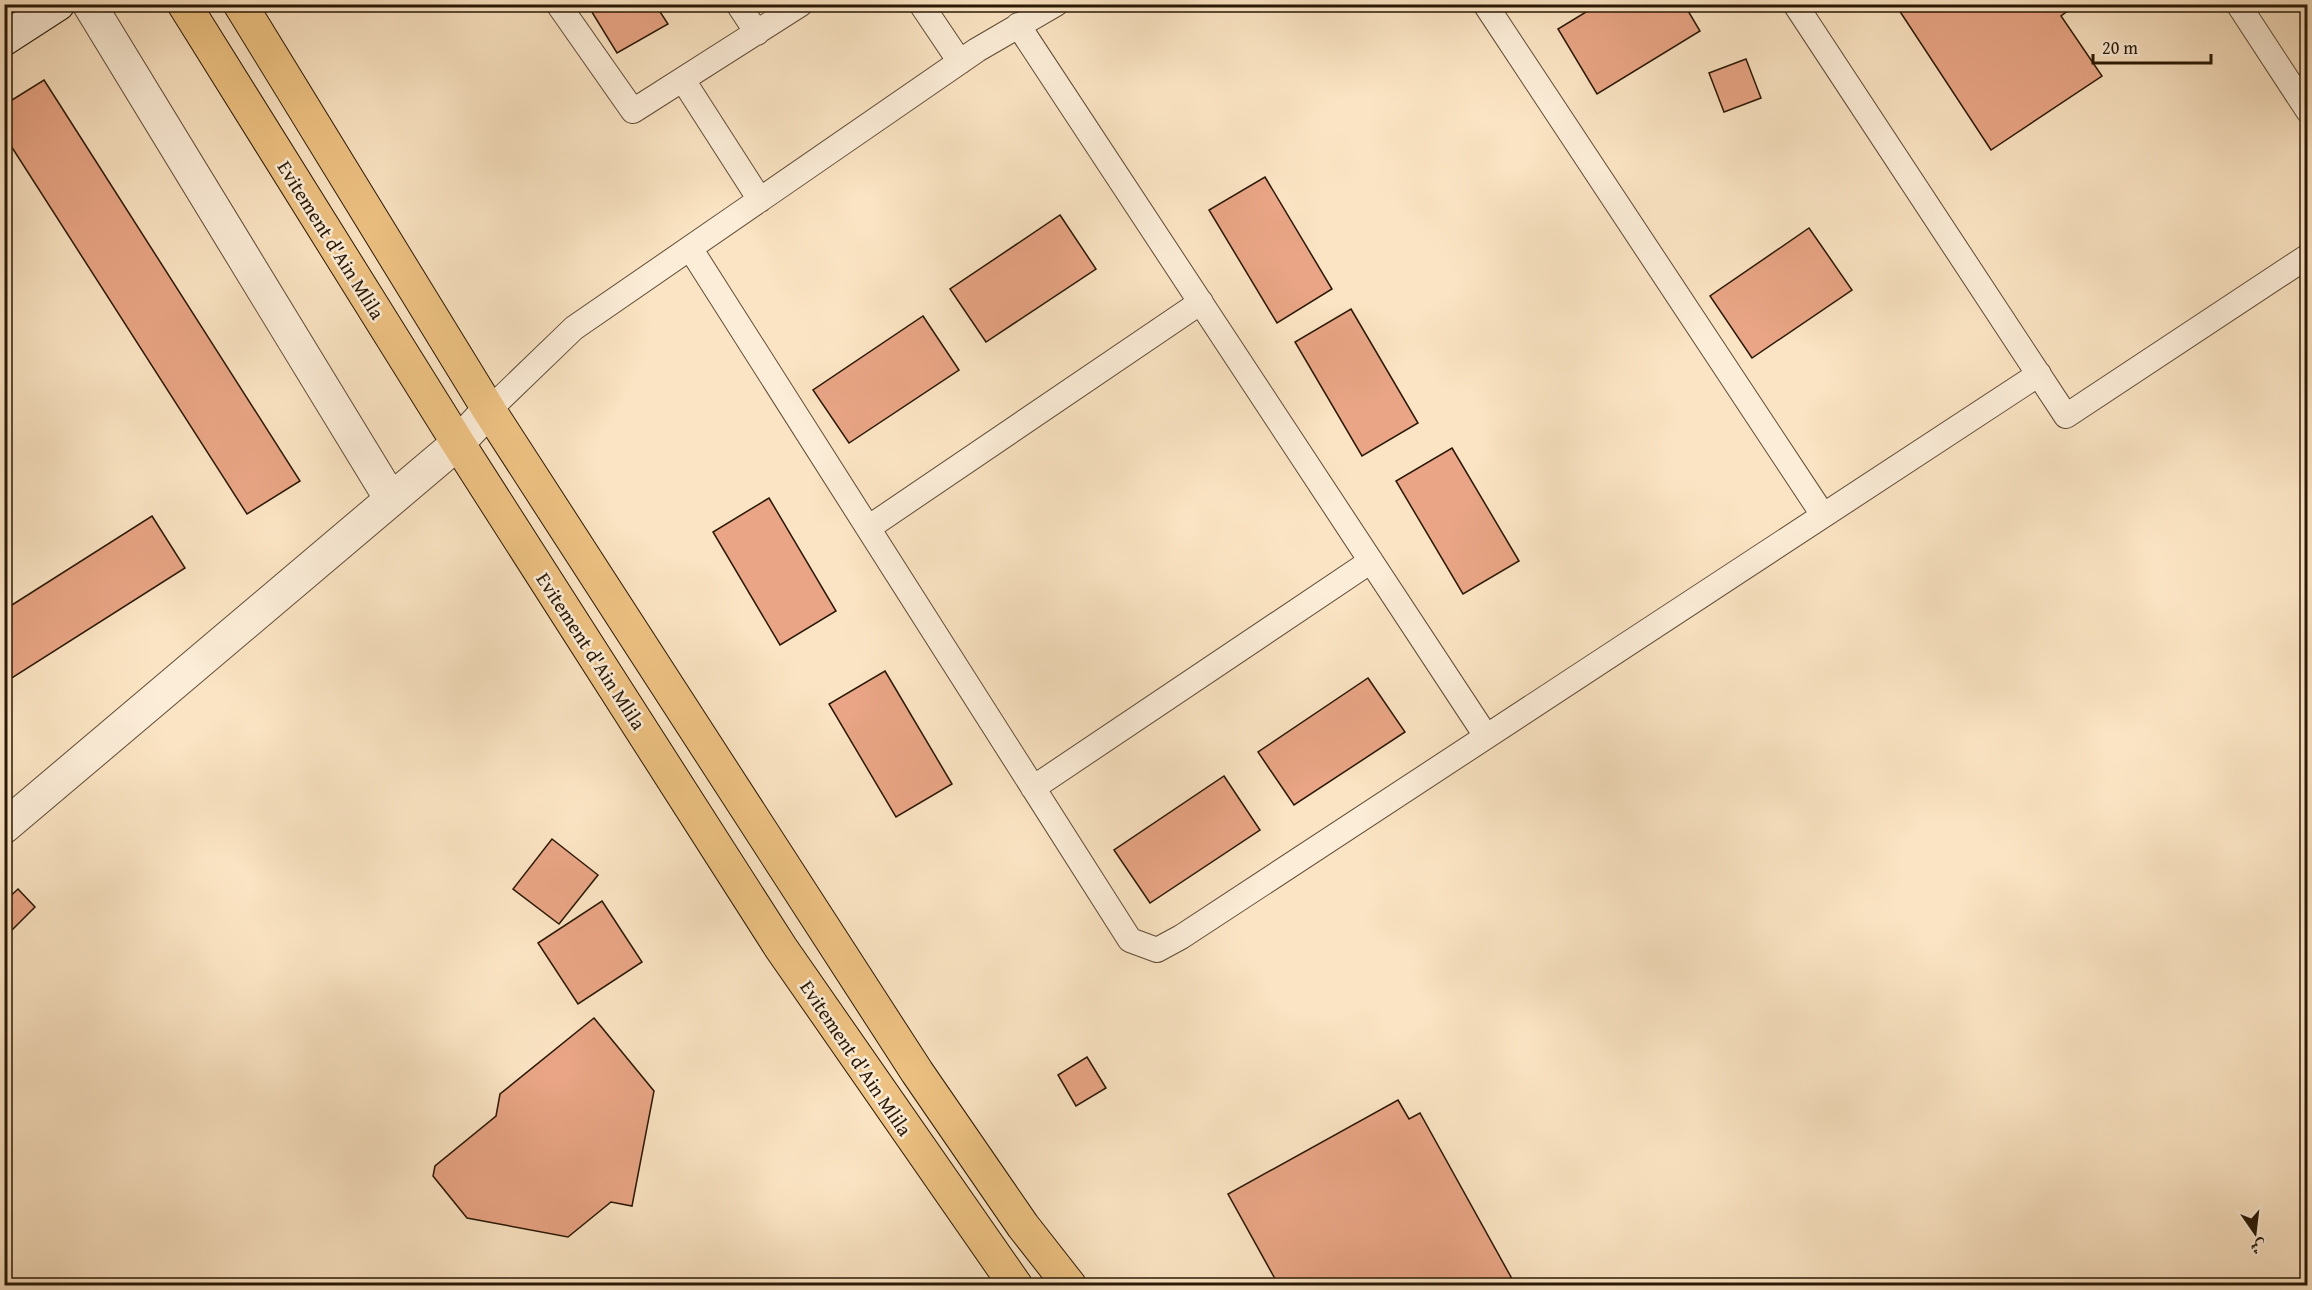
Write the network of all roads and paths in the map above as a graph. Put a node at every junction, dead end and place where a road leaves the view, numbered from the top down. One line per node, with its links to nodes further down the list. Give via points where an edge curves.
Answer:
1 (58, 4): 15 (street)
2 (89, 4): 26 (street)
3 (184, 4): 25 (highway, Evitement d'Ain Mlila)
4 (240, 4): 24 (highway)
5 (558, 4): 17 (lane, via 633,111)
6 (738, 4): 14 (lane)
7 (801, 4): 14 (lane)
8 (921, 4): 16 (lane)
9 (1056, 4): 13 (lane)
10 (1485, 4): 27 (lane)
11 (1795, 4): 23 (lane)
12 (2238, 4): 18 (lane)
13 (1018, 25): 16 (lane); 22 (lane)
14 (757, 33): 17 (lane)
15 (4, 39)
16 (960, 62): 19 (lane)
17 (683, 80): 19 (lane)
18 (2307, 111)
19 (760, 200): 20 (lane)
20 (690, 248): 24 (lane, via 574,328); 28 (lane)
21 (2307, 256): 23 (lane, via 2066,416)
22 (1201, 302): 28 (lane); 29 (lane)
23 (2039, 374): 27 (lane)
24 (489, 410): 25 (street); 34 (highway, via 917,1072 1023,1226)
25 (458, 443): 26 (street); 33 (highway, Evitement d'Ain Mlila, via 781,948)
26 (391, 499): 32 (street)
27 (1823, 515): 30 (lane)
28 (868, 528): 31 (lane)
29 (1371, 561): 30 (lane); 31 (lane)
30 (1486, 736): 31 (lane, via 1157,950 1130,940)
31 (1033, 788)
32 (4, 827)
33 (1016, 1286)
34 (1070, 1286)

